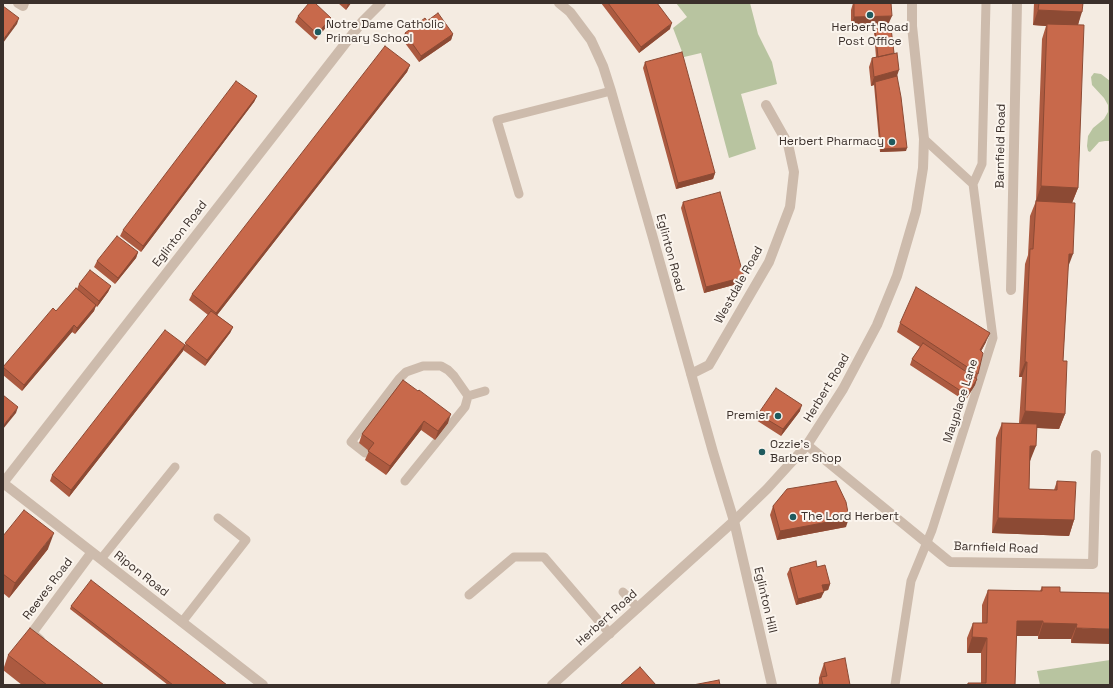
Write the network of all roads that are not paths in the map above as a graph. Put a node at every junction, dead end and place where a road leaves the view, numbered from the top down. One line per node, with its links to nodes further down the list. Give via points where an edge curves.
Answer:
1 (18, 3): 2 (street, via 22,6)
2 (24, 3)
3 (381, 3): 22 (street, Eglinton Road, via 362,22)
4 (559, 3): 8 (street, Eglinton Road, via 570,12 591,40)
5 (912, 3): 10 (street, Herbert Road, via 912,26)
6 (986, 3): 11 (lane, via 982,164)
7 (1017, 3): 13 (street, Barnfield Road)
8 (611, 91): 12 (lane, via 497,120); 14 (street, Eglinton Road)
9 (766, 105): 14 (street, Westdale Road, via 788,144 794,172 790,207 769,262 709,365)
10 (924, 139): 11 (lane); 17 (street, Herbert Road, via 923,168 916,211 897,276 877,325 843,389)
11 (973, 184): 25 (lane, Mayplace Lane, via 993,338)
12 (519, 194)
13 (1011, 290)
14 (691, 374): 24 (street, Eglinton Road)
15 (485, 391): 16 (lane)
16 (468, 396): 18 (lane, via 454,376 441,366 423,366 406,372 351,442); 21 (lane, via 465,407)
17 (807, 445): 24 (street, Herbert Road); 25 (street, Barnfield Road)
18 (365, 453)
19 (1096, 455): 25 (street, Barnfield Road, via 1093,564 950,562)
20 (174, 467): 27 (lane)
21 (405, 482)
22 (3, 483): 26 (street, Ripon Road)
23 (218, 518): 31 (lane, via 246,540)
24 (734, 521): 30 (street, Herbert Road); 36 (street, Eglinton Hill)
25 (927, 544): 37 (lane, Mayplace Lane, via 911,581)
26 (92, 552): 27 (street, Ripon Road); 33 (street, Reeves Road, via 32,633)
27 (101, 559): 31 (street, Ripon Road)
28 (623, 592): 30 (lane)
29 (470, 594): 32 (lane, via 514,557 544,557)
30 (638, 608): 32 (street, Herbert Road)
31 (182, 622): 34 (street, Ripon Road)
32 (610, 634): 35 (street, Herbert Road)
33 (49, 647)
34 (263, 685)
35 (552, 685)
36 (772, 685)
37 (895, 685)

